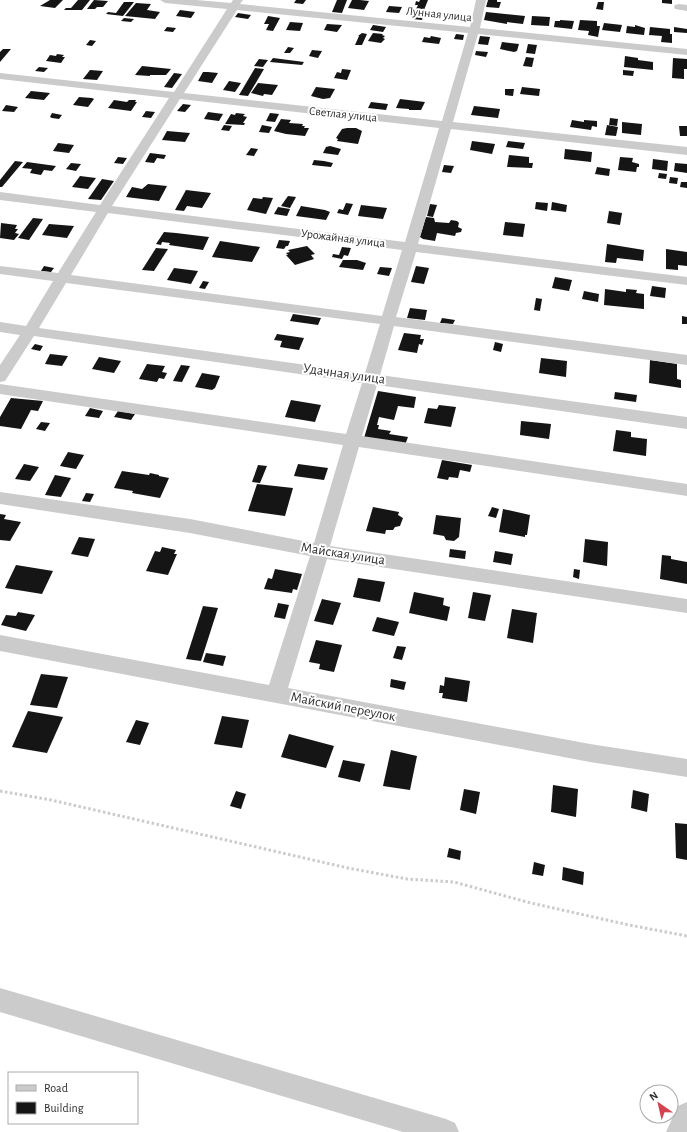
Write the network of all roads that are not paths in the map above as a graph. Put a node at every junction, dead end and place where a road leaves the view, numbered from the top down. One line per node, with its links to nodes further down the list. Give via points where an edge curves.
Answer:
1 (165, 0): 3 (street, Лунная улица)
2 (481, 0): 4 (street)
3 (236, 3): 4 (street, Лунная улица); 7 (street)
4 (474, 31): 5 (street, Лунная улица); 8 (street)
5 (687, 52)
6 (0, 76): 7 (street, Светлая улица)
7 (176, 96): 8 (street, Светлая улица); 11 (street)
8 (445, 125): 9 (street, Светлая улица); 12 (street)
9 (687, 151)
10 (0, 196): 11 (street, Урожайная улица)
11 (104, 209): 12 (street, Урожайная улица); 14 (street)
12 (411, 246): 15 (street, Урожайная улица); 16 (street)
13 (0, 270): 14 (street)
14 (61, 277): 16 (street); 18 (street)
15 (687, 281)
16 (388, 322): 19 (street); 21 (street)
17 (0, 326): 18 (street, Удачная улица)
18 (30, 331): 20 (street); 21 (street, Удачная улица)
19 (687, 360)
20 (0, 377)
21 (370, 378): 23 (street, Удачная улица); 24 (street)
22 (0, 389): 24 (street)
23 (687, 423)
24 (352, 442): 25 (street); 27 (street)
25 (687, 490)
26 (0, 498): 27 (street, Майская улица, via 190,526)
27 (320, 551): 28 (street, Майская улица); 30 (street)
28 (687, 606)
29 (0, 643): 30 (street, Майский переулок)
30 (276, 694): 31 (street, Майский переулок, via 590,753)
31 (687, 768)
32 (0, 1000): 34 (street)
33 (687, 1115): 35 (street)
34 (446, 1132)
35 (679, 1132)

